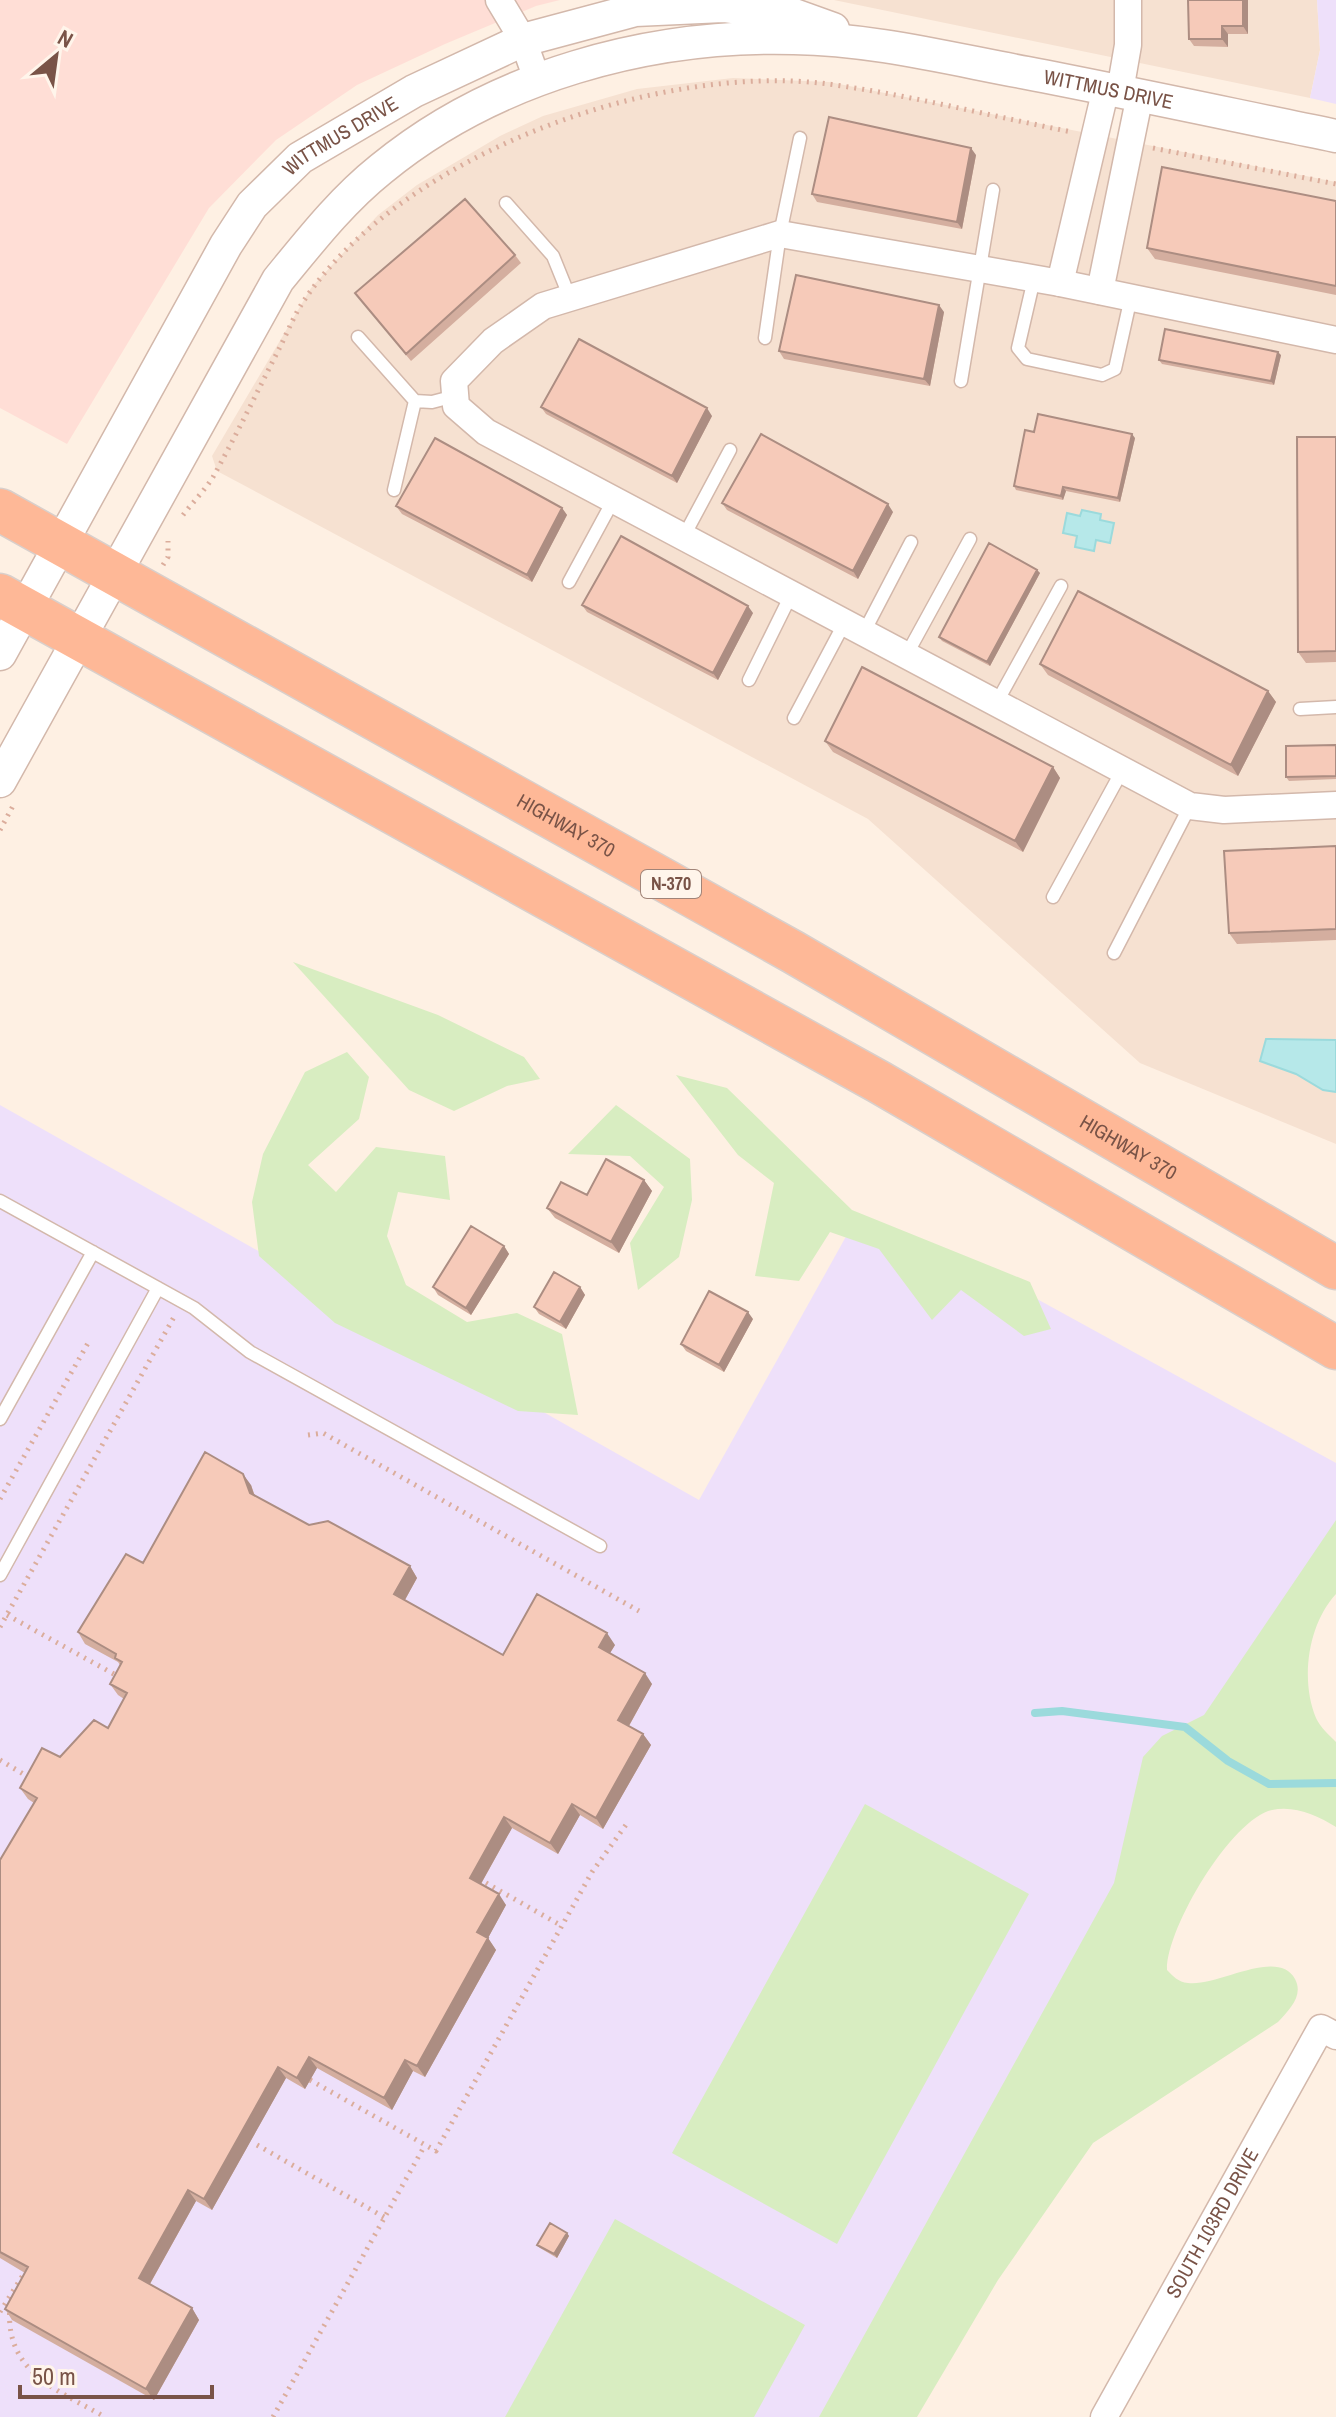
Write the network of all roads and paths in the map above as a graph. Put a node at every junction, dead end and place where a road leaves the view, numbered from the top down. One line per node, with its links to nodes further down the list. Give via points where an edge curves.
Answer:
1 (499, 0): 3 (street)
2 (1128, 0): 6 (street)
3 (523, 40): 4 (street, WITTMUS DRIVE, via 635,10 723,6 794,15); 5 (street); 30 (street, WITTMUS DRIVE, via 414,91 300,158 252,205)
4 (881, 46): 5 (street, WITTMUS DRIVE, via 795,38 721,40 588,63); 6 (street, WITTMUS DRIVE)
5 (538, 82): 31 (street, WITTMUS DRIVE, via 503,94 440,129 382,168 331,215 278,280)
6 (1122, 91): 7 (street, WITTMUS DRIVE); 13 (street); 14 (street)
7 (1336, 136)
8 (800, 138): 11 (lane)
9 (993, 190): 12 (lane)
10 (506, 203): 16 (lane, via 553,256)
11 (780, 234): 12 (street); 16 (street); 18 (lane)
12 (980, 270): 13 (street); 20 (lane)
13 (1047, 281): 14 (street); 15 (lane, via 1018,348 1027,359 1102,375 1115,369)
14 (1100, 291): 15 (street)
15 (1131, 297): 19 (street)
16 (570, 298): 21 (street, via 543,306 493,341 454,381)
17 (358, 337): 22 (lane)
18 (765, 338)
19 (1336, 340)
20 (961, 381)
21 (455, 396): 22 (lane); 25 (street, via 456,406 486,432)
22 (415, 401): 24 (lane)
23 (730, 450): 27 (lane)
24 (394, 490)
25 (614, 499): 27 (street); 32 (lane)
26 (0, 510): 30 (highway, HIGHWAY 370 / N-370)
27 (684, 536): 34 (street)
28 (970, 539): 39 (lane)
29 (911, 542): 36 (lane)
30 (61, 543): 31 (highway, HIGHWAY 370 / N-370); 35 (street, WITTMUS DRIVE)
31 (114, 574): 37 (street, WITTMUS DRIVE); 53 (highway, HIGHWAY 370 / N-370, via 793,952)
32 (569, 582)
33 (1061, 586): 41 (lane)
34 (792, 593): 36 (street); 40 (lane)
35 (13, 602): 37 (highway); 38 (street, WITTMUS DRIVE)
36 (855, 627): 39 (street); 44 (lane)
37 (79, 638): 46 (street, WITTMUS DRIVE); 57 (highway, via 879,1082)
38 (0, 654)
39 (907, 654): 41 (street)
40 (749, 680)
41 (997, 702): 45 (street)
42 (1336, 707): 43 (lane)
43 (1300, 709)
44 (794, 718)
45 (1123, 769): 48 (street); 49 (lane)
46 (0, 781)
47 (1336, 805): 48 (street, via 1224,810)
48 (1190, 806): 50 (lane)
49 (1053, 897)
50 (1114, 953)
51 (0, 1201): 52 (lane)
52 (93, 1252): 54 (lane); 58 (lane)
53 (1336, 1268)
54 (158, 1288): 55 (lane); 62 (lane)
55 (182, 1302): 61 (lane, via 250,1352); 64 (path)
56 (88, 1343): 60 (path)
57 (1336, 1348)
58 (0, 1419)
59 (308, 1435): 63 (path, via 323,1433)
60 (0, 1499)
61 (600, 1546)
62 (0, 1575)
63 (639, 1611)
64 (7, 1615): 65 (path); 66 (path)
65 (0, 1627)
66 (126, 1681)
67 (0, 1760): 68 (path)
68 (37, 1782)
69 (628, 1822): 71 (path)
70 (477, 1877): 71 (path)
71 (562, 1926): 75 (path, via 436,2151)
72 (1329, 2032): 82 (street, SOUTH 103RD DRIVE)
73 (310, 2080): 75 (path)
74 (257, 2145): 76 (path)
75 (425, 2145): 76 (path)
76 (384, 2217): 81 (path)
77 (31, 2262): 78 (path)
78 (11, 2297): 79 (path); 80 (path, via 10,2334 23,2362 49,2386)
79 (0, 2312)
80 (105, 2417)
81 (273, 2417)
82 (1104, 2417)

